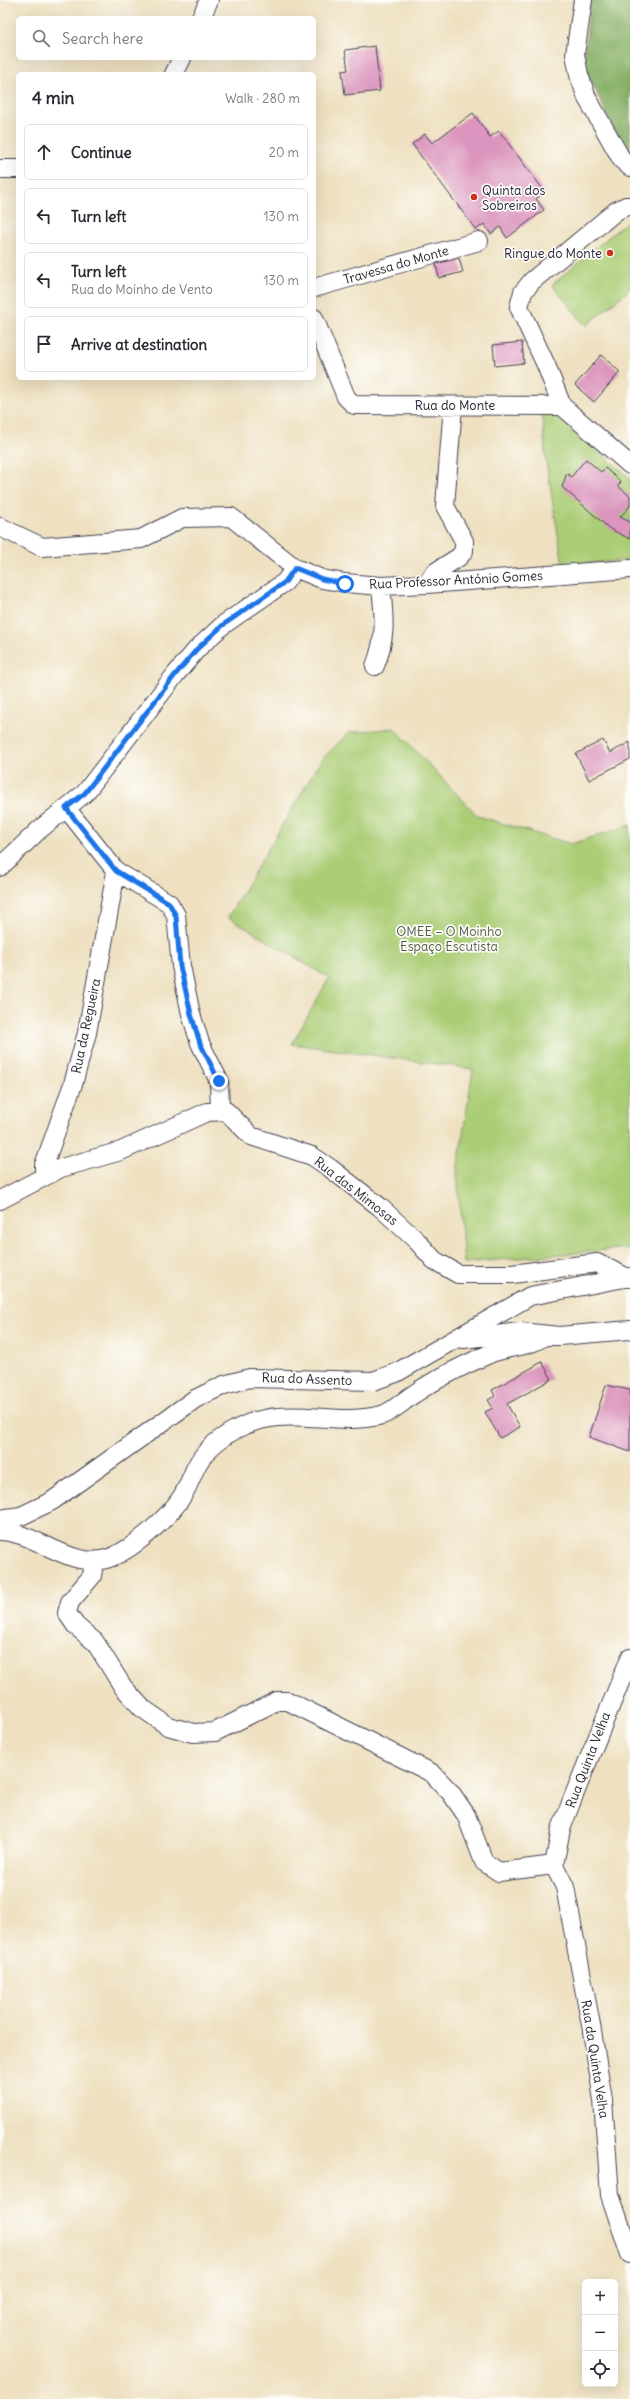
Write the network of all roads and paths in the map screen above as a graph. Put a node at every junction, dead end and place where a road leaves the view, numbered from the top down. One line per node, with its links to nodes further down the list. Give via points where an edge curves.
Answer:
1 (209, 0): 3 (street)
2 (583, 0): 6 (street, via 574,54 578,75 587,98 622,160)
3 (202, 16)
4 (181, 60): 5 (street)
5 (175, 72)
6 (630, 167)
7 (0, 169): 8 (street)
8 (16, 169)
9 (630, 206): 14 (street, via 616,211 532,281 523,292 520,307)
10 (479, 241): 11 (street, Travessa do Monte)
11 (316, 287)
12 (316, 323): 13 (street, Rua do Monte, via 349,402 354,405)
13 (453, 406): 14 (street, Rua do Monte); 19 (street, via 446,506 464,541 464,551 434,573)
14 (562, 406): 15 (street)
15 (630, 465)
16 (0, 527): 17 (street, Rua Professor António Gomes, via 42,547 141,539 182,518 231,517)
17 (295, 568): 20 (street, Rua Professor António Gomes, via 322,579); 22 (street, via 285,582 223,625 197,649 85,793)
18 (630, 569): 19 (street, Rua Professor António Gomes)
19 (427, 584): 20 (street, Rua Professor António Gomes)
20 (381, 586): 21 (street, via 385,627 383,645)
21 (375, 666)
22 (66, 808): 23 (street); 24 (street)
23 (0, 867)
24 (116, 871): 25 (street, via 169,903 176,916 180,966 200,1043 219,1081); 26 (street, Rua da Regueira, via 87,1033 73,1084 44,1165)
25 (220, 1111): 26 (street, via 207,1112 121,1151 61,1168); 28 (street, Rua das Mimosas, via 226,1111 251,1136 312,1156 330,1168 380,1207 417,1240 434,1260 458,1274 512,1274 597,1263)
26 (44, 1177): 27 (street)
27 (0, 1200)
28 (629, 1278): 31 (street, Rua do Assento, via 530,1296)
29 (630, 1330): 30 (street)
30 (546, 1335): 31 (street, via 520,1332); 34 (street, via 536,1342 504,1348 486,1355 414,1394 383,1415 354,1418 278,1415 257,1420 234,1430 207,1450 182,1497 166,1518 112,1557)
31 (454, 1340): 32 (street, Rua do Assento, via 396,1373 373,1381 250,1378 224,1386 189,1403 52,1501 21,1516)
32 (0, 1519)
33 (0, 1531): 34 (street, via 22,1535 64,1554)
34 (94, 1562): 36 (street, via 92,1576 70,1602 67,1613 76,1626 95,1642 123,1687 142,1708 168,1726 193,1733 215,1732 277,1701 288,1701 432,1773 451,1793 466,1815 484,1862 499,1872)
35 (630, 1658): 36 (street, Rua Quinta Velha, via 574,1795 562,1829)
36 (554, 1865): 37 (street, Rua da Quinta Velha, via 566,1887 591,2025 603,2100 610,2195)
37 (630, 2254)

